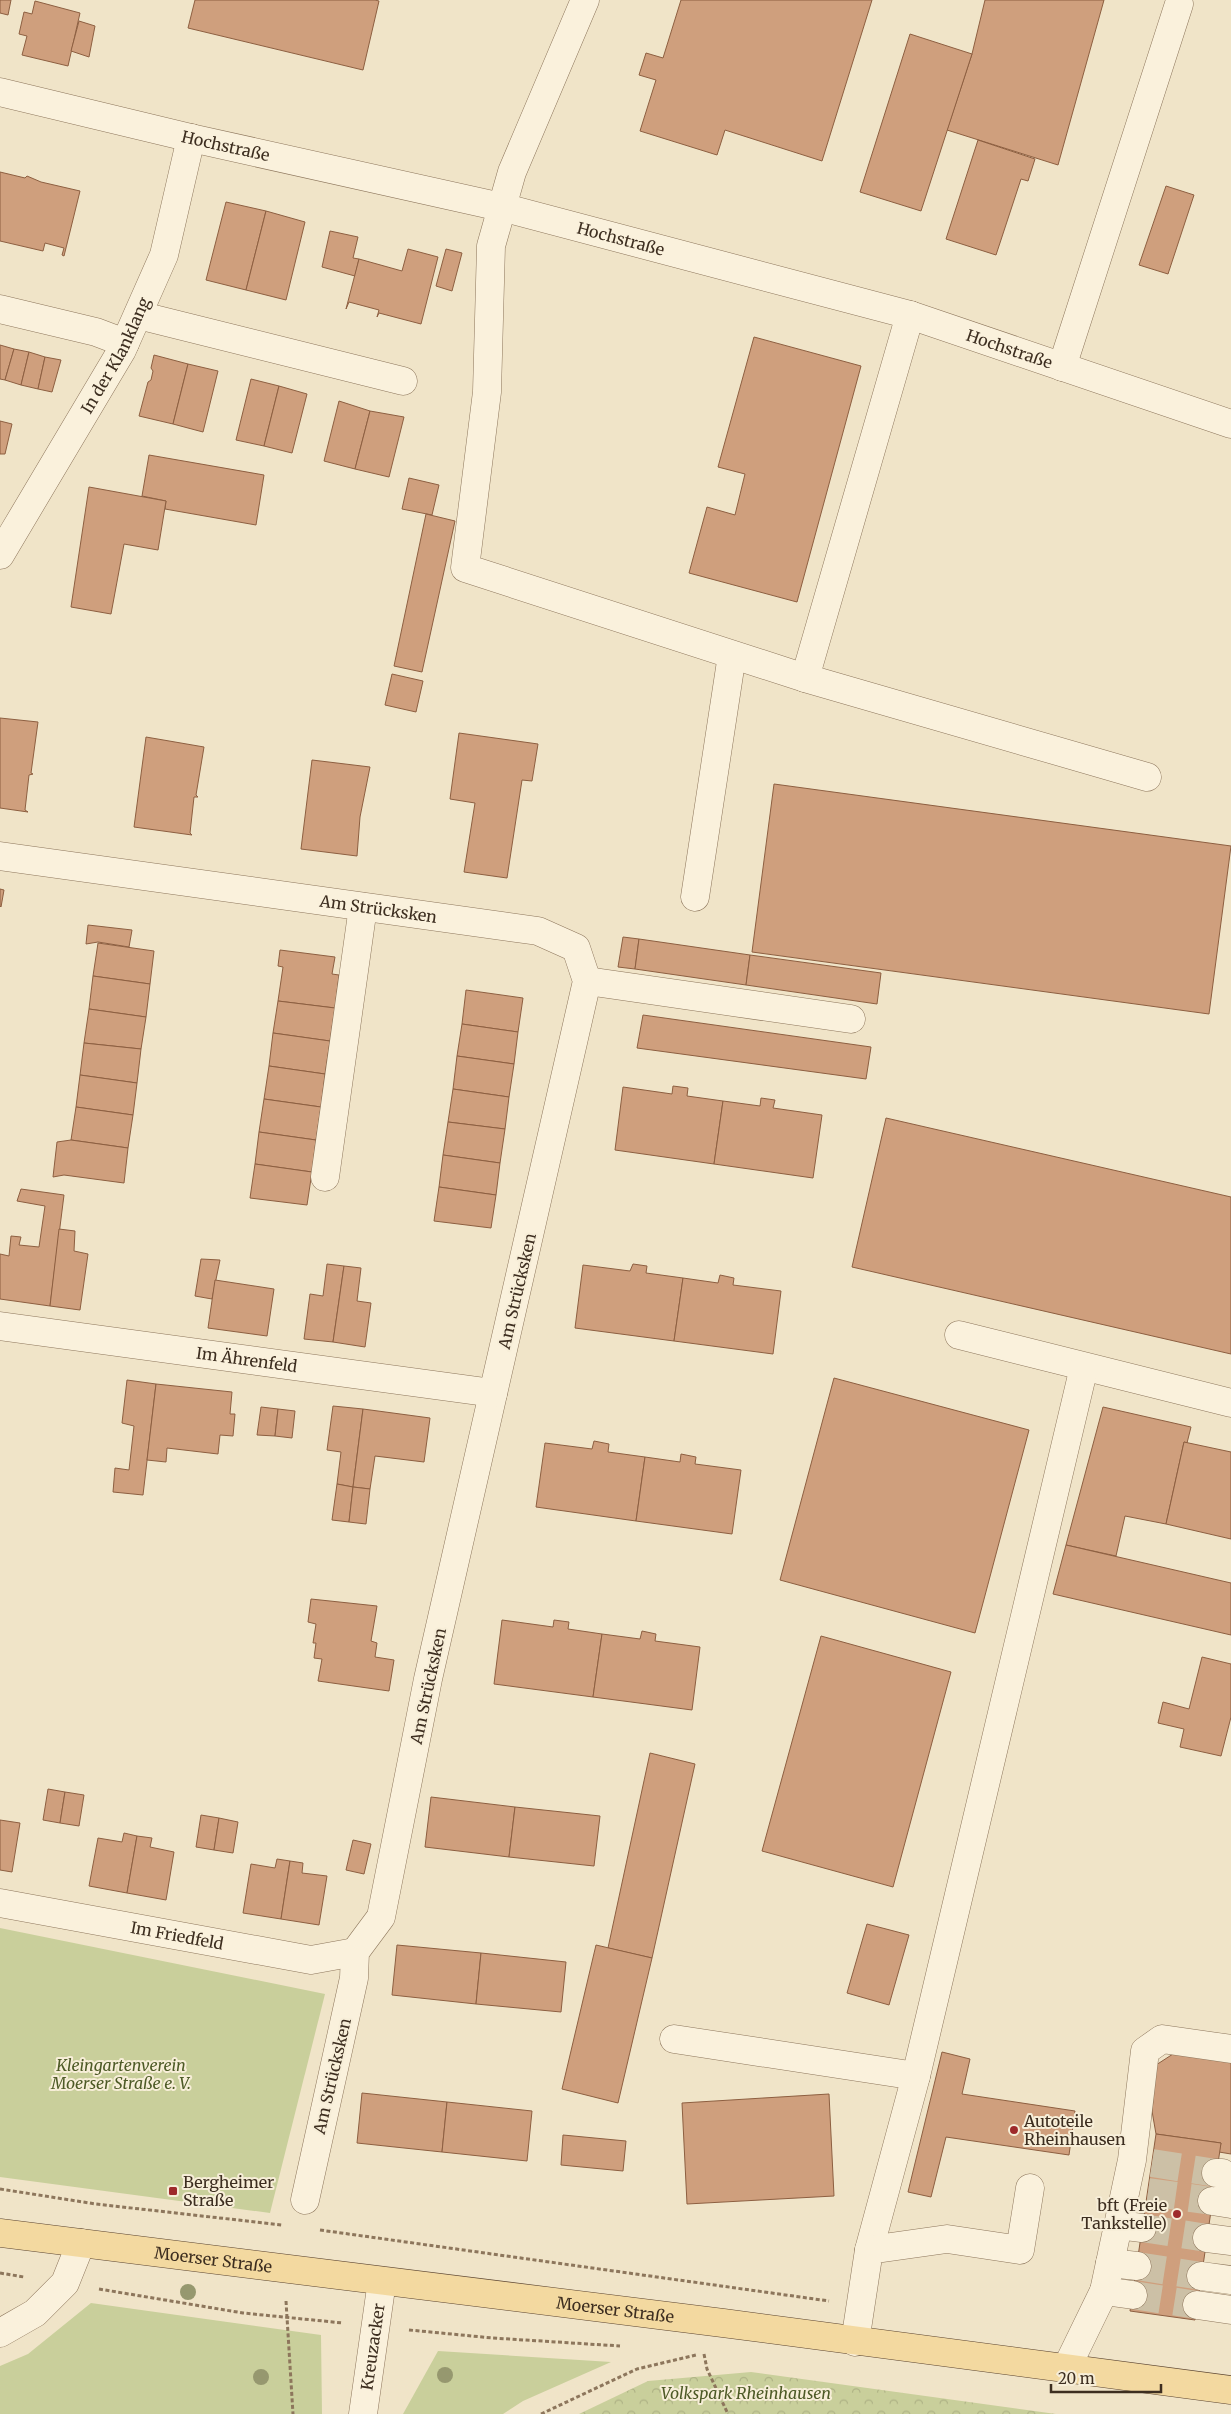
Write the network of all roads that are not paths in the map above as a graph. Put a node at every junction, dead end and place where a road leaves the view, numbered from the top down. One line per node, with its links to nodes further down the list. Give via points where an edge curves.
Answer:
1 (585, 0): 5 (street, via 512,172)
2 (1179, 4): 10 (street)
3 (0, 92): 4 (street, Hochstraße)
4 (191, 138): 5 (street, Hochstraße); 7 (street, In der Klanklang, via 164,255)
5 (501, 207): 8 (street, Hochstraße); 14 (street, via 491,246 487,392 464,568)
6 (0, 309): 9 (street, via 96,332)
7 (138, 315): 9 (street, In der Klanklang); 11 (street)
8 (910, 315): 10 (street, Hochstraße); 15 (street)
9 (125, 343): 13 (street, In der Klanklang)
10 (1062, 367): 12 (street, Hochstraße)
11 (403, 381)
12 (1231, 424)
13 (0, 555)
14 (732, 655): 15 (street); 18 (street)
15 (805, 678): 16 (street)
16 (1147, 777)
17 (0, 856): 19 (street, Am Strücksken)
18 (695, 898)
19 (363, 907): 20 (street, Am Strücksken, via 538,931 576,948); 22 (street)
20 (586, 981): 21 (street); 26 (street, Am Strücksken)
21 (851, 1019)
22 (325, 1177)
23 (0, 1326): 26 (street, Im Ährenfeld)
24 (958, 1335): 25 (street)
25 (1084, 1367): 27 (street); 32 (street)
26 (493, 1393): 29 (street, Am Strücksken, via 428,1679 381,1917)
27 (1231, 1403)
28 (0, 1903): 29 (street, Im Friedfeld, via 312,1960)
29 (355, 1952): 34 (street, Am Strücksken, via 354,1978)
30 (674, 2039): 32 (street)
31 (1231, 2049): 38 (street, via 1162,2039 1146,2051 1137,2121 1142,2162 1130,2227)
32 (916, 2076): 37 (street)
33 (1030, 2188): 37 (street, via 1020,2250 947,2239)
34 (304, 2200)
35 (0, 2232): 36 (main road, Moerser Straße)
36 (81, 2243): 42 (main road, Moerser Straße); 47 (street, via 65,2283 35,2313)
37 (869, 2250): 48 (street)
38 (1110, 2263): 39 (street); 43 (street)
39 (1137, 2266)
40 (1201, 2276): 41 (street)
41 (1231, 2280)
42 (382, 2281): 48 (main road, Moerser Straße); 51 (street, Kreuzacker)
43 (1104, 2291): 44 (street); 49 (street)
44 (1133, 2295)
45 (1197, 2304): 46 (street)
46 (1231, 2310)
47 (0, 2333)
48 (855, 2342): 49 (main road, Moerser Straße)
49 (1066, 2369): 50 (main road, Moerser Straße)
50 (1231, 2390)
51 (363, 2414)

